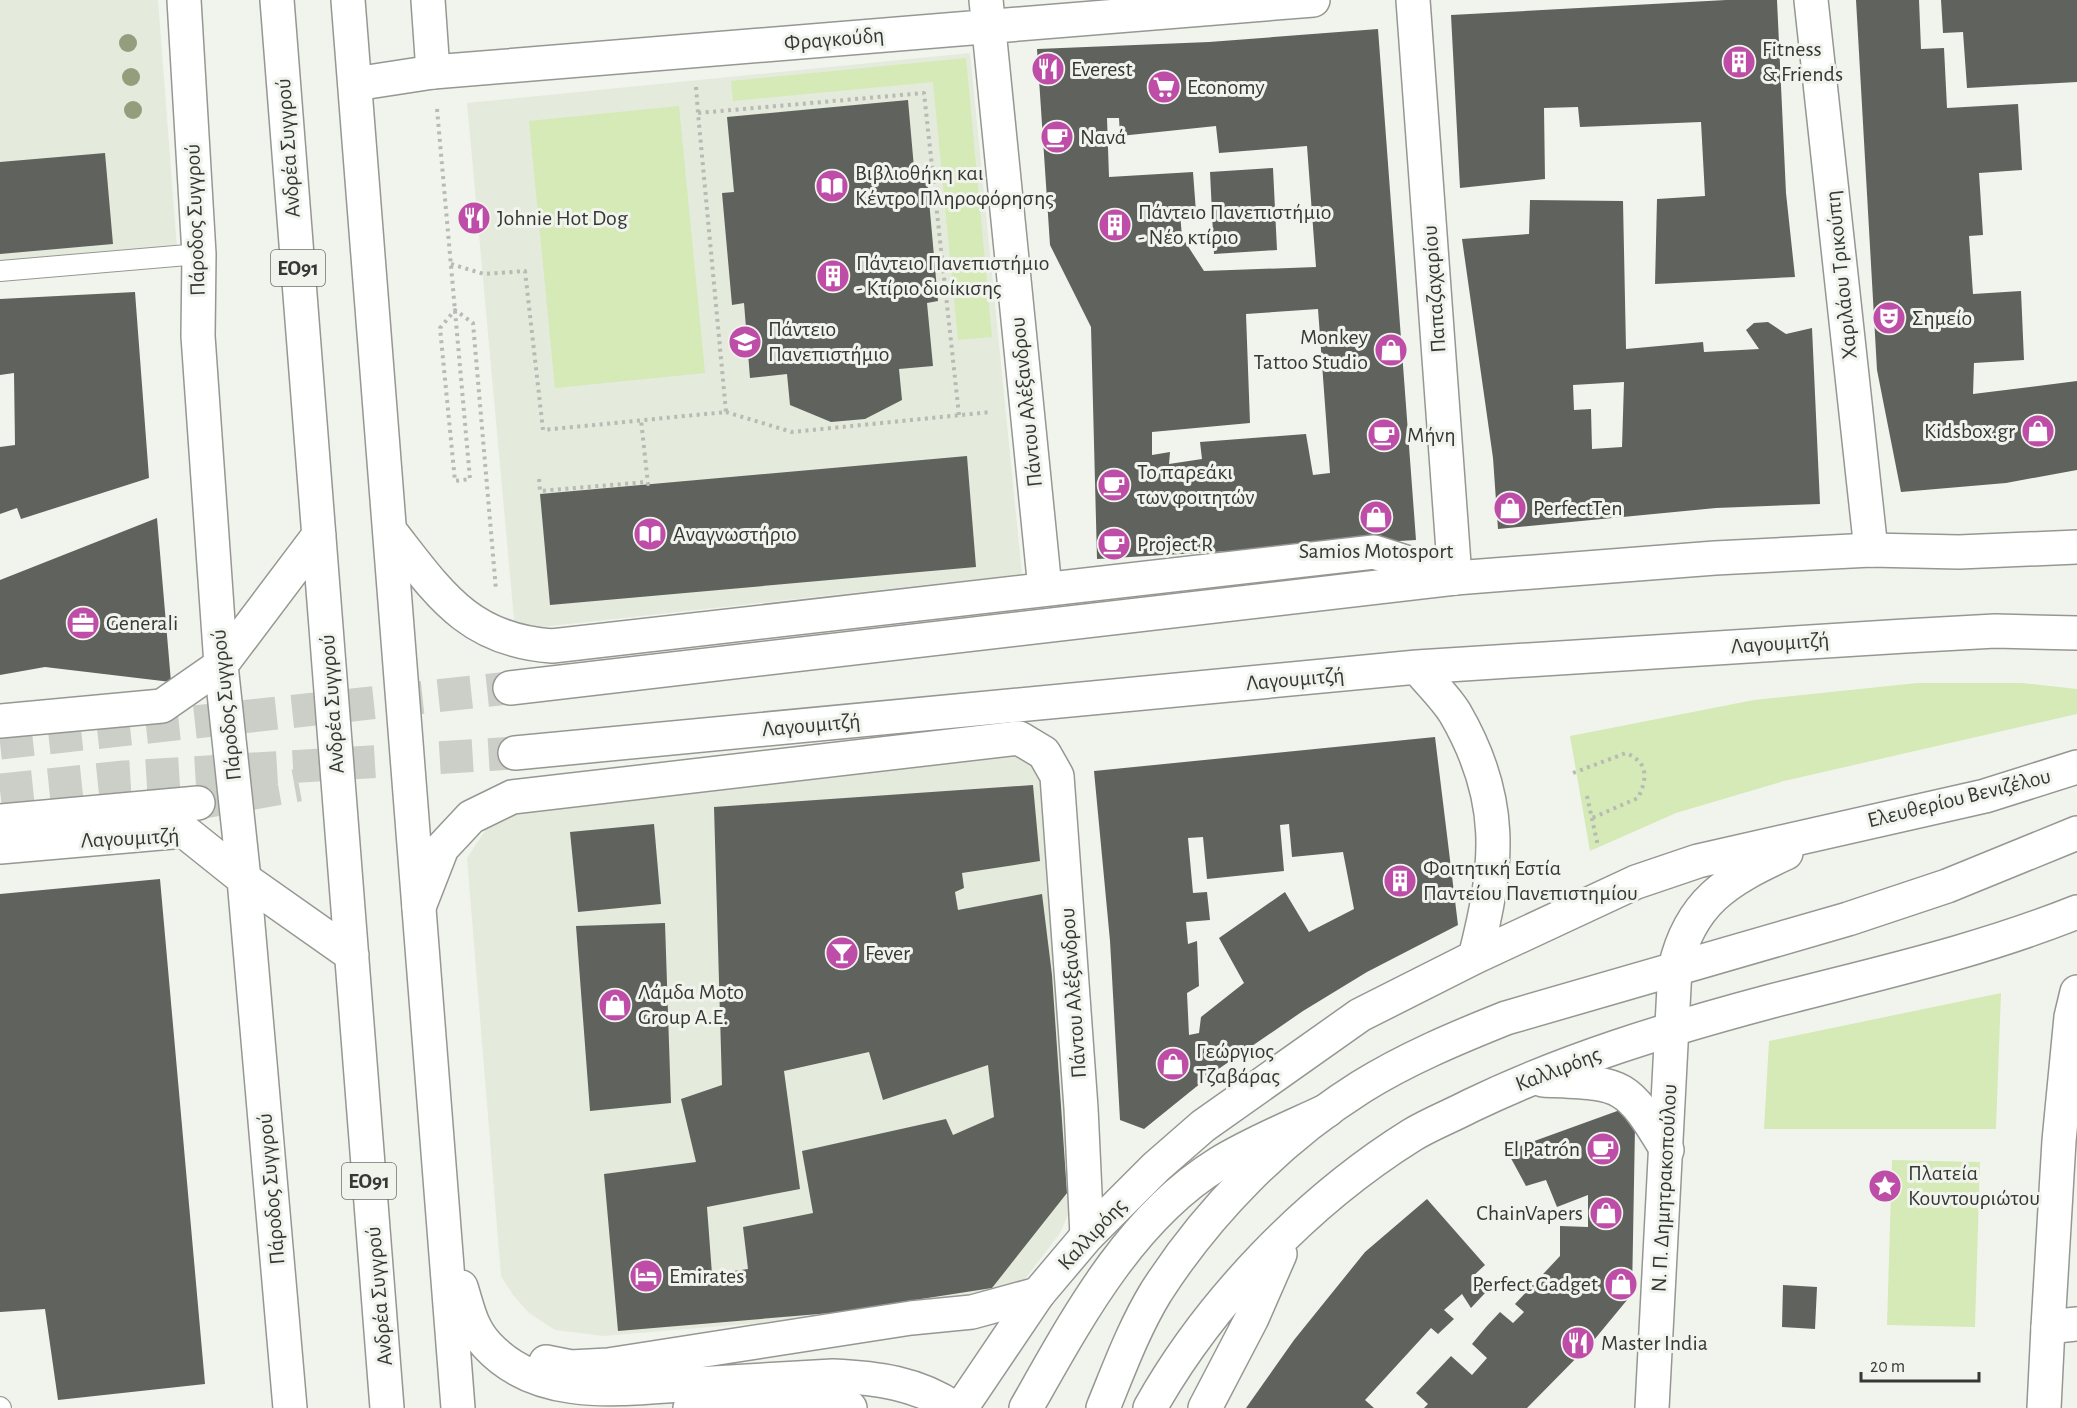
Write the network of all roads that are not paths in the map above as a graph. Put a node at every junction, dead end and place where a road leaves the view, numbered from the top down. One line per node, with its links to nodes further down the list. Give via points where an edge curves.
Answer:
1 (184, 0): 12 (main road, Πάροδος Συγγρού)
2 (277, 0): 15 (main road, Ανδρέα Συγγρού / ΕΟ91)
3 (348, 0): 11 (main road)
4 (428, 0): 10 (main road)
5 (1313, 0): 8 (main road, Φραγκούδη)
6 (1413, 0): 18 (main road, Παπαζαχαρίου)
7 (1811, 0): 17 (main road, Χαριλάου Τρικούπη)
8 (1195, 5): 9 (main road, Φραγκούδη)
9 (987, 13): 10 (main road, Φραγκούδη); 19 (main road, Πάντου Αλέξανδρου)
10 (433, 72): 11 (main road, Φραγκούδη)
11 (355, 84): 14 (main road)
12 (199, 254): 13 (lane); 21 (main road, Πάροδος Συγγρού, via 198,336)
13 (0, 271)
14 (390, 531): 19 (main road, via 431,582 480,627 528,644 552,646); 34 (main road)
15 (319, 535): 21 (main road); 36 (main road, Ανδρέα Συγγρού / ΕΟ91)
16 (2077, 547): 17 (main road, via 1959,552)
17 (1871, 550): 18 (main road)
18 (1455, 579): 19 (main road, via 1374,552); 23 (main road)
19 (1045, 588)
20 (2077, 633): 22 (main road, Λαγουμιτζή, via 1905,636)
21 (221, 665): 24 (main road, via 162,706); 33 (main road, Πάροδος Συγγρού)
22 (1417, 667): 25 (main road, Λαγουμιτζή); 37 (main road, via 1454,712 1491,798 1494,857 1488,906)
23 (510, 688)
24 (0, 721)
25 (515, 753)
26 (1044, 753): 34 (main road, Λαγουμιτζή, via 1019,738 512,797 471,817 442,848); 46 (main road, Πάντου Αλέξανδρου, via 1057,776 1082,1108)
27 (2077, 767): 30 (main road, Ελευθερίου Βενιζέλου, via 1985,796)
28 (198, 803): 29 (main road)
29 (0, 820)
30 (1842, 827): 37 (main road, Καλλιρόης, via 1698,861 1636,882); 38 (main road, Ν. Π. Δημητρακοπούλου, via 1755,867 1722,887 1697,914 1681,940)
31 (2077, 833): 38 (main road, via 1936,890)
32 (0, 847): 33 (main road, Λαγουμιτζή, via 184,831)
33 (244, 879): 36 (main road, Λαγουμιτζή); 51 (main road, Πάροδος Συγγρού)
34 (419, 907): 44 (main road)
35 (2077, 912): 40 (main road, Καλλιρόης, via 2014,937)
36 (352, 955): 52 (main road, Ανδρέα Συγγρού / ΕΟ91)
37 (1475, 957): 46 (main road, Καλλιρόης, via 1360,1015 1278,1071 1203,1126)
38 (1675, 968): 40 (main road, Ν. Π. Δημητρακοπούλου); 42 (main road, via 1468,1033 1363,1086)
39 (2077, 992): 49 (main road, via 2059,1141)
40 (1672, 1030): 41 (main road, Καλλιρόης); 43 (main road, Ν. Π. Δημητρακοπούλου)
41 (1529, 1079): 43 (main road, via 1597,1083 1621,1089 1645,1114); 45 (main road, Καλλιρόης, via 1414,1134 1337,1186)
42 (1328, 1110): 59 (main road, via 1218,1164 1171,1199 1101,1283); 60 (main road, via 1254,1172 1218,1210 1156,1292)
43 (1667, 1150): 63 (main road, Ν. Π. Δημητρακοπούλου)
44 (444, 1228): 48 (main road); 53 (main road)
45 (1289, 1233): 61 (main road, Καλλιρόης, via 1231,1294 1168,1376); 62 (main road, via 1252,1318)
46 (1087, 1236): 47 (main road, Καλλιρόης)
47 (1038, 1294): 48 (main road, via 951,1315 571,1367 518,1351); 58 (main road, Καλλιρόης)
48 (464, 1296): 57 (main road, via 470,1322 486,1345 506,1362 564,1385 614,1391 833,1376 894,1382 932,1394)
49 (2063, 1325): 64 (main road)
50 (747, 1406): 54 (main road); 55 (main road); 56 (main road, via 798,1400 834,1401)
51 (290, 1408)
52 (387, 1408)
53 (458, 1408)
54 (690, 1408)
55 (782, 1408)
56 (850, 1408)
57 (954, 1408)
58 (961, 1408)
59 (1026, 1408)
60 (1103, 1408)
61 (1150, 1408)
62 (1205, 1408)
63 (1652, 1408)
64 (2044, 1408)

